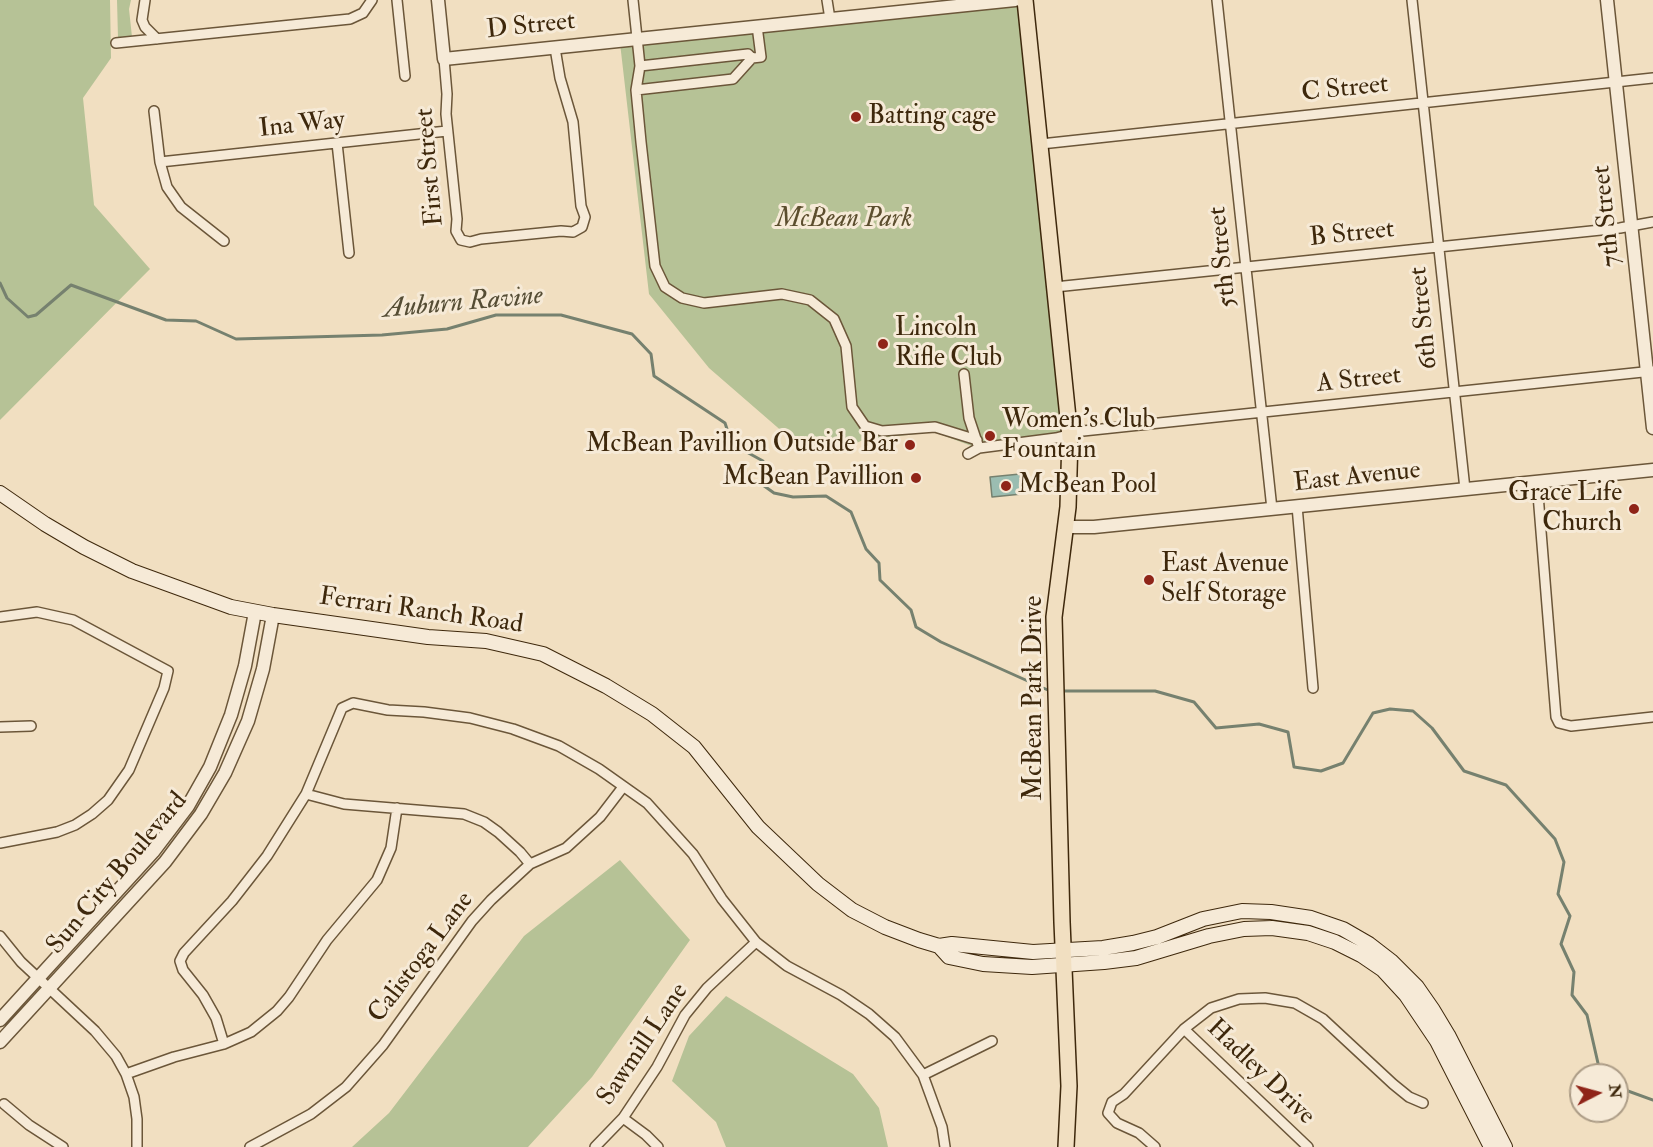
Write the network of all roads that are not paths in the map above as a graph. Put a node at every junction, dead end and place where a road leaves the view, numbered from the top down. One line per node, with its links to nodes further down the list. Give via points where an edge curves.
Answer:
1 (145, 0): 14 (street, via 142,20)
2 (372, 0): 14 (street, via 363,13 350,19)
3 (397, 0): 21 (street)
4 (438, 0): 19 (street, First Street)
5 (633, 0): 15 (street)
6 (827, 0): 12 (street)
7 (1016, 0): 12 (street, D Street)
8 (1025, 0): 30 (main road, McBean Park Drive)
9 (1217, 0): 27 (street, 5th Street)
10 (1412, 0): 25 (street, 6th Street)
11 (1607, 0): 23 (street, 7th Street)
12 (830, 19): 13 (street, D Street)
13 (757, 26): 15 (street, D Street); 18 (street, via 761,57)
14 (157, 39): 16 (street)
15 (637, 39): 17 (street, D Street); 20 (street)
16 (116, 43)
17 (555, 48): 19 (street, D Street); 28 (street, First Street, via 573,122 585,217 582,227 573,232 461,240 456,231)
18 (752, 58): 20 (street, via 748,54); 24 (street, via 733,79)
19 (444, 59): 28 (street, First Street)
20 (640, 66): 24 (street)
21 (405, 76)
22 (1653, 78): 23 (street, C Street)
23 (1616, 82): 25 (street, C Street); 33 (street, 7th Street)
24 (636, 90): 45 (street, via 655,266 665,287 682,298 704,303 782,294 810,300 834,319 846,346 852,408 865,426 882,431 935,427)
25 (1423, 103): 27 (street, C Street); 35 (street, 6th Street)
26 (154, 111): 31 (street)
27 (1231, 124): 30 (street, C Street); 37 (street, 5th Street)
28 (447, 131): 29 (street, Ina Way)
29 (337, 143): 31 (street, Ina Way); 36 (street)
30 (1041, 144): 38 (main road, McBean Park Drive)
31 (160, 162): 34 (street, via 167,187 181,207)
32 (1653, 222): 33 (street, B Street)
33 (1631, 225): 35 (street, B Street); 39 (street, 7th Street)
34 (224, 241)
35 (1439, 247): 37 (street, B Street); 41 (street, 6th Street)
36 (348, 254)
37 (1246, 267): 38 (street, B Street); 42 (street, 5th Street)
38 (1055, 287): 44 (main road, McBean Park Drive)
39 (1650, 371): 41 (street, A Street); 43 (street, 7th Street)
40 (964, 374): 45 (street, via 969,418)
41 (1454, 392): 42 (street, A Street); 49 (street, 6th Street)
42 (1261, 413): 44 (street, A Street); 52 (street, 5th Street)
43 (1653, 428)
44 (1070, 435): 45 (street, A Street); 53 (main road, McBean Park Drive)
45 (978, 444): 46 (street)
46 (968, 454)
47 (1653, 470): 48 (street, East Avenue)
48 (1537, 482): 49 (street, East Avenue); 58 (street, via 1554,708 1559,723 1571,726)
49 (1465, 489): 51 (street, East Avenue)
50 (0, 493): 54 (main road, Ferrari Ranch Road, via 64,536 132,571 203,598)
51 (1297, 506): 52 (street, East Avenue); 57 (street)
52 (1272, 509): 53 (street, East Avenue)
53 (1066, 527): 68 (main road, McBean Park Drive, via 1054,616)
54 (255, 612): 55 (main road, Ferrari Ranch Road); 69 (street, Sun City Boulevard, via 231,715 210,767 188,806)
55 (273, 615): 68 (main road, Ferrari Ranch Road, via 428,637 486,641 543,654 652,714 694,747 775,845 852,910 885,927 939,946 952,944); 69 (street, Sun City Boulevard, via 248,721 214,794 165,862)
56 (0, 617): 64 (street, via 37,612 65,617 168,671 129,770 108,800 75,825)
57 (1313, 688)
58 (1653, 717)
59 (31, 726): 60 (street)
60 (0, 727)
61 (623, 787): 62 (street, via 559,746 513,729 470,718 353,704 342,708); 65 (street, Calistoga Lane, via 600,817 566,848); 67 (street, via 647,803 678,836)
62 (306, 794): 63 (street, via 344,804); 74 (street, via 267,856 180,961 216,1018)
63 (397, 808): 65 (street, via 464,814 484,822); 74 (street, via 391,848 377,880 327,940 277,1011 251,1032)
64 (0, 843)
65 (530, 864): 83 (street, Calistoga Lane, via 472,921 346,1088 311,1114)
66 (0, 936): 69 (street)
67 (756, 942): 76 (street, via 797,972 869,1014 895,1037); 79 (street, Sawmill Lane, via 685,1015)
68 (1063, 957): 80 (main road, Ferrari Ranch Road, via 1136,958 1244,928 1308,933 1335,942 1383,970 1406,996 1437,1041); 87 (main road, McBean Park Drive, via 1069,1086); 90 (main road, Ferrari Ranch Road, via 1157,937 1203,919 1242,911 1311,918 1343,928 1391,961 1417,987 1448,1035)
69 (44, 984): 70 (street, Sun City Boulevard); 73 (street, Sun City Boulevard); 75 (street, via 95,1031)
70 (0, 1020)
71 (1184, 1029): 77 (street, via 1211,1008 1239,999 1265,998 1295,1004 1323,1019 1393,1084); 88 (street, via 1112,1102 1108,1113); 89 (street, Hadley Drive)
72 (992, 1041): 76 (street)
73 (0, 1042)
74 (224, 1044): 75 (street)
75 (126, 1074): 82 (street, via 135,1108)
76 (923, 1076): 86 (street, via 942,1127)
77 (1424, 1103)
78 (4, 1104): 81 (street)
79 (623, 1118): 84 (street, Sawmill Lane); 85 (street)
80 (1490, 1145)
81 (63, 1147)
82 (137, 1147)
83 (250, 1147)
84 (595, 1147)
85 (658, 1147)
86 (945, 1147)
87 (1066, 1147)
88 (1155, 1147)
89 (1308, 1147)
90 (1505, 1147)

